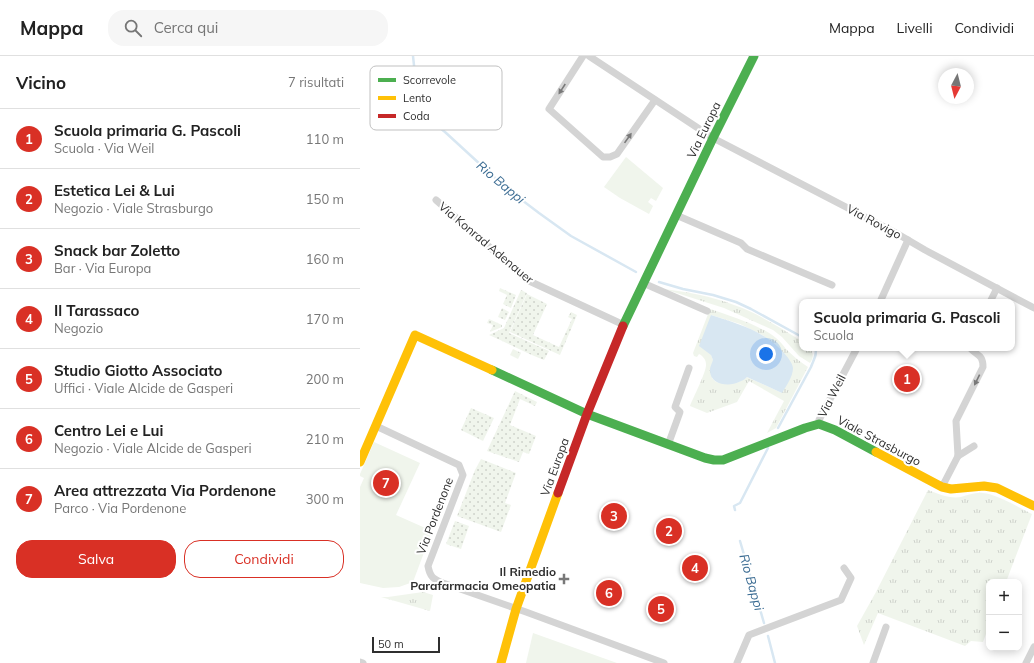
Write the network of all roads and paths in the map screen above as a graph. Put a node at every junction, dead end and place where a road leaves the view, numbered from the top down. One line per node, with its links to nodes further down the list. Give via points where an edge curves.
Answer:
1 (583, 56): 4 (street, one-way to 4, via 549,109 603,157 610,158 617,154)
2 (589, 56): 4 (street, Via Rovigo)
3 (754, 56): 5 (street, Via Europa)
4 (655, 100): 5 (street, Via Rovigo)
5 (713, 138): 7 (street, Via Europa); 8 (street, Via Rovigo)
6 (436, 200): 16 (street, Via Konrad Adenauer, via 527,280)
7 (676, 215): 9 (street, Via Europa); 10 (street)
8 (908, 240): 11 (street, Via Rovigo); 12 (street)
9 (643, 283): 15 (street); 16 (street, Via Europa)
10 (832, 285)
11 (997, 288): 13 (street); 14 (street, Via Rovigo)
12 (881, 299)
13 (992, 299)
14 (1034, 308)
15 (707, 311)
16 (624, 325): 20 (street, Via Europa)
17 (855, 351): 21 (street, Via Weil)
18 (973, 351): 25 (street, one-way to 25, via 983,360 983,367 956,421)
19 (689, 368): 23 (street, via 675,407 680,412)
20 (587, 414): 22 (street, via 415,335); 23 (street, Viale Strasburgo); 30 (street, Via Europa)
21 (819, 424): 23 (street, Viale Strasburgo, via 723,460 705,458); 27 (street, Viale Strasburgo)
22 (376, 426): 26 (street); 30 (street, Via Pordenone, via 459,465 463,475 428,566 429,574 443,583)
23 (668, 445)
24 (974, 446): 25 (street)
25 (958, 456): 27 (street)
26 (360, 462)
27 (942, 487): 28 (street, Viale Strasburgo, via 997,488)
28 (1034, 506)
29 (844, 568): 37 (street, via 851,578 841,600 749,635)
30 (516, 609): 35 (street, Via Europa); 36 (street)
31 (886, 627): 38 (street)
32 (1034, 647): 39 (street)
33 (360, 662): 34 (street)
34 (363, 663)
35 (501, 663)
36 (664, 663)
37 (738, 663)
38 (873, 663)
39 (1026, 663)

